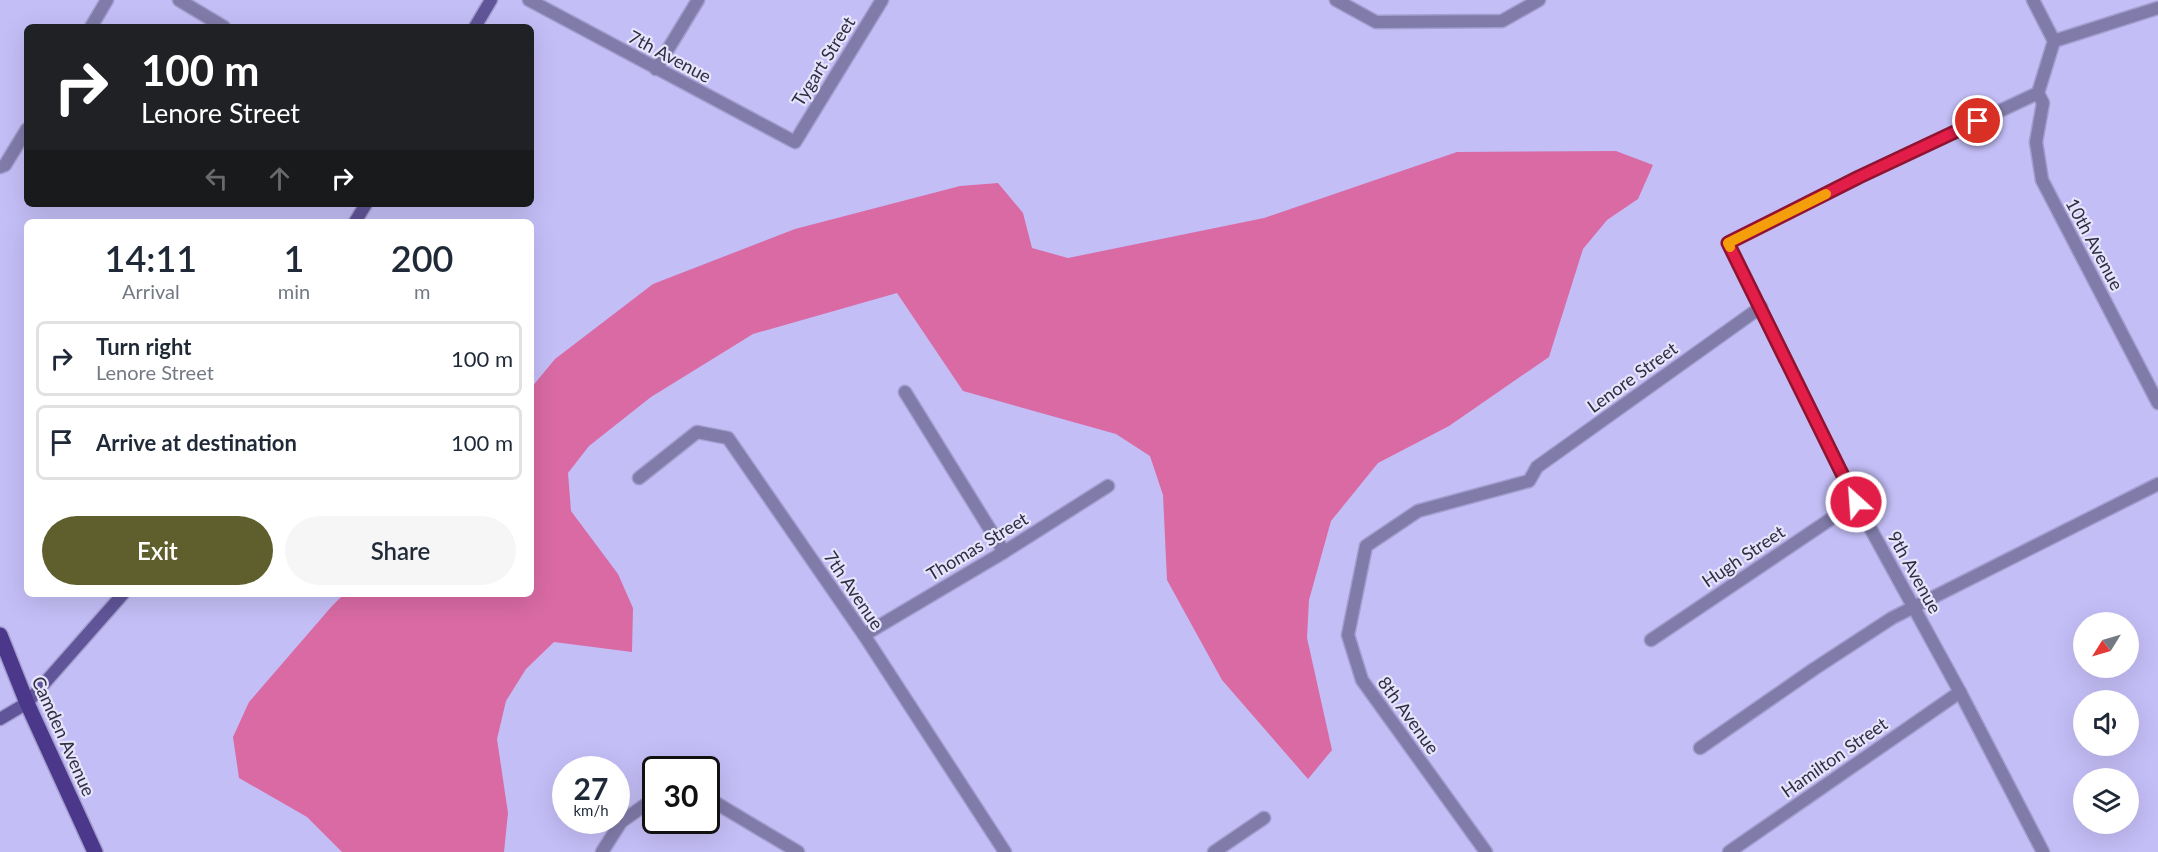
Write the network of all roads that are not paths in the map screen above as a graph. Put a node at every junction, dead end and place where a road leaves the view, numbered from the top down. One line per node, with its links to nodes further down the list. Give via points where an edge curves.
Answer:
1 (107, 0): 11 (street)
2 (179, 0): 12 (street)
3 (491, 0): 13 (main road)
4 (529, 0): 15 (street, 7th Avenue)
5 (698, 0): 15 (street)
6 (882, 0): 18 (street, Tygart Street)
7 (1336, 0): 8 (street, via 1376,22 1502,21)
8 (1539, 0)
9 (2033, 0): 14 (street)
10 (2158, 8): 14 (street)
11 (93, 24)
12 (219, 24)
13 (477, 24)
14 (2054, 41): 16 (street)
15 (656, 69): 18 (street, 7th Avenue)
16 (2038, 93): 20 (street, 9th Avenue, via 1728,243); 22 (street, 10th Avenue, via 2043,103 2036,142 2042,180)
17 (24, 134): 19 (street)
18 (795, 142)
19 (0, 167)
20 (1761, 307): 24 (street, Lenore Street, via 1537,467); 27 (street, 9th Avenue)
21 (905, 392): 28 (street)
22 (2158, 403)
23 (639, 478): 32 (street, 7th Avenue, via 696,432 728,438)
24 (1529, 481): 46 (street, 8th Avenue, via 1418,512 1366,546 1348,635 1362,680)
25 (2158, 484): 30 (street)
26 (1108, 486): 28 (street, Thomas Street)
27 (1856, 502): 30 (street, 9th Avenue); 33 (street, Hugh Street)
28 (1004, 552): 32 (street, Thomas Street)
29 (120, 597): 35 (main road)
30 (1915, 608): 34 (street, 9th Avenue); 37 (street, via 1892,618)
31 (0, 635): 35 (main road, Camden Avenue)
32 (864, 635): 44 (street, 7th Avenue)
33 (1651, 640)
34 (1960, 692): 47 (street, Hamilton Street); 48 (street, 9th Avenue)
35 (27, 704): 36 (main road); 41 (main road, Camden Avenue)
36 (0, 719)
37 (1700, 748)
38 (720, 805): 43 (street)
39 (642, 807): 42 (street, via 621,822)
40 (1264, 818): 45 (street)
41 (95, 852)
42 (602, 852)
43 (798, 852)
44 (1005, 852)
45 (1214, 852)
46 (1486, 852)
47 (1729, 852)
48 (2043, 852)

